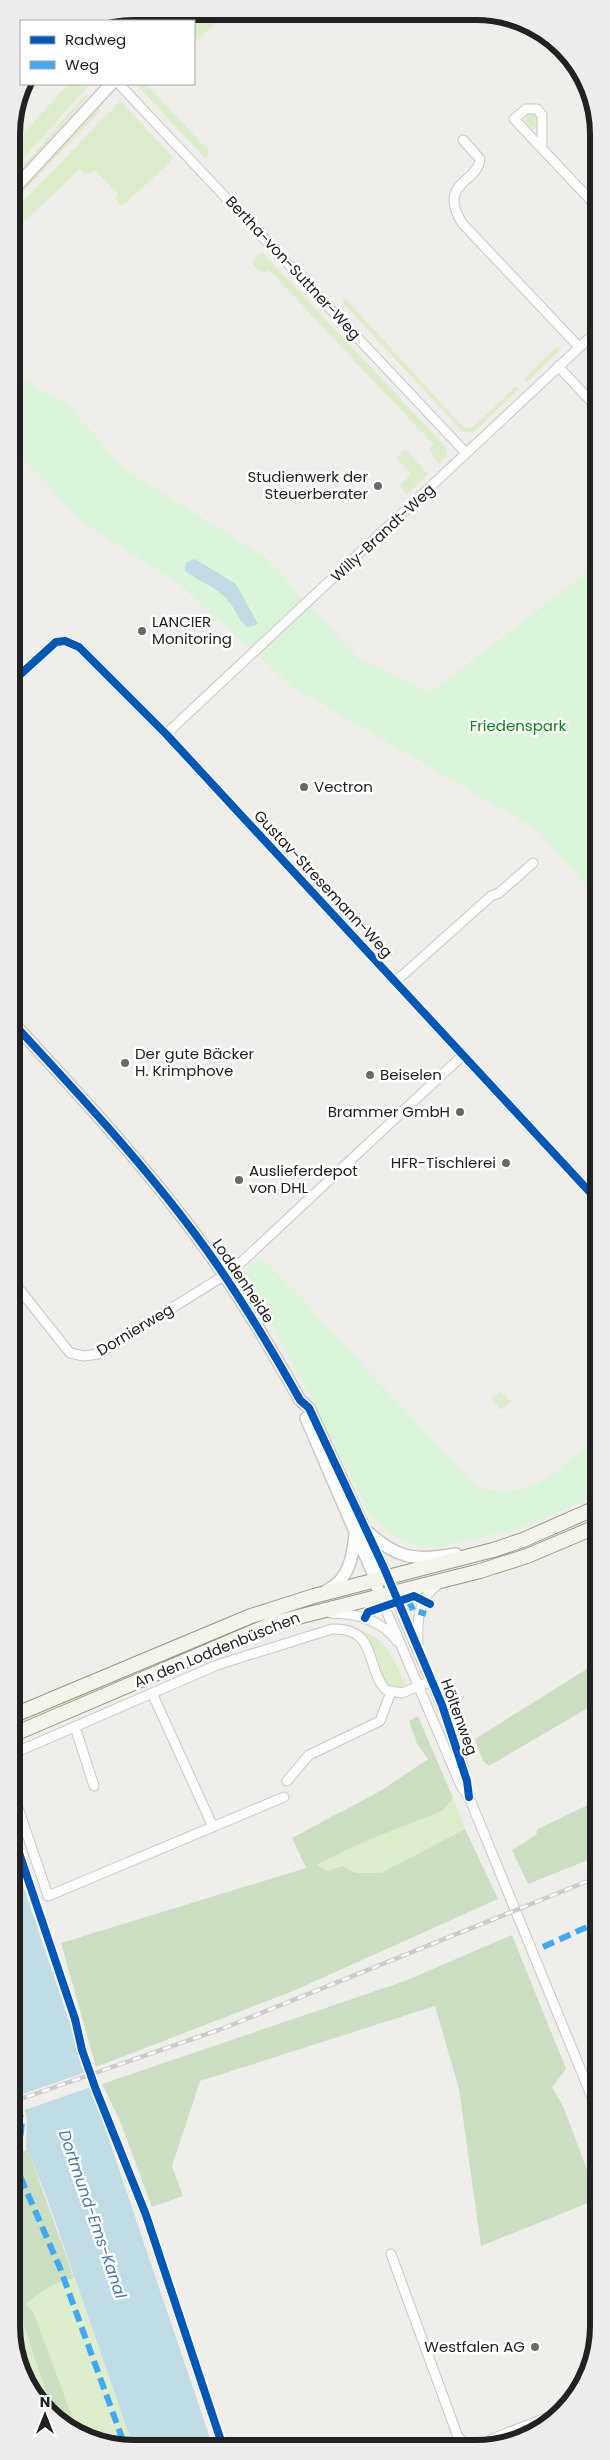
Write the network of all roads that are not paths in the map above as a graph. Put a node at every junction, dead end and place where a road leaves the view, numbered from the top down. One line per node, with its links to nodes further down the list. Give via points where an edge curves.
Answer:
1 (110, 85): 5 (street)
2 (120, 85): 11 (street, Bertha-von-Suttner-Weg)
3 (463, 140): 8 (street, via 480,159 479,165 454,197 456,213)
4 (542, 147): 6 (street)
5 (20, 182)
6 (590, 199)
7 (590, 337): 8 (street, Willy-Brandt-Weg)
8 (579, 347): 9 (street, Willy-Brandt-Weg)
9 (558, 366): 10 (street); 11 (street, Willy-Brandt-Weg)
10 (590, 400)
11 (466, 453): 13 (street, Willy-Brandt-Weg)
12 (20, 673): 13 (street, Gustav-Stresemann-Weg, via 56,642 72,643)
13 (166, 734): 15 (street, Gustav-Stresemann-Weg)
14 (533, 863): 15 (street)
15 (395, 982): 17 (street, Gustav-Stresemann-Weg)
16 (20, 1031): 19 (street, Loddenheide, via 166,1196)
17 (462, 1056): 18 (street, Gustav-Stresemann-Weg); 19 (street, via 251,1255)
18 (590, 1193)
19 (224, 1275): 20 (street, Dornierweg, via 106,1350 90,1356 70,1353); 23 (street, Loddenheide, via 300,1400 309,1408)
20 (20, 1290)
21 (590, 1511): 24 (main road, An den Loddenbüschen)
22 (590, 1529): 26 (main road, An den Loddenbüschen, via 526,1556)
23 (361, 1531): 24 (street, via 394,1551 414,1558); 25 (street, Loddenheide); 28 (street, via 345,1574 337,1584)
24 (494, 1550): 25 (main road, An den Loddenbüschen)
25 (382, 1579): 27 (street, Loddenheide); 28 (main road, An den Loddenbüschen)
26 (448, 1579): 27 (main road, An den Loddenbüschen); 31 (street, Höltenweg, via 432,1588 424,1600 418,1616)
27 (387, 1595): 29 (main road, An den Loddenbüschen); 30 (street, Höltenweg); 31 (street, Höltenweg)
28 (314, 1596): 36 (main road, An den Loddenbüschen, via 208,1633)
29 (307, 1614): 30 (street, Höltenweg, via 358,1616 387,1630); 38 (main road, An den Loddenbüschen, via 262,1628)
30 (403, 1649): 33 (street, Höltenweg)
31 (418, 1649): 32 (street, Höltenweg)
32 (432, 1681): 33 (street); 43 (street, Höltenweg, via 467,1781)
33 (419, 1686): 34 (street, via 402,1693); 43 (street, Höltenweg, via 461,1786)
34 (391, 1692): 35 (street, An den Loddenbüschen, via 380,1683 370,1651 363,1641 338,1629 238,1657); 40 (street, via 380,1721 309,1755)
35 (152, 1693): 37 (street, An den Loddenbüschen); 45 (street, An den Loddenbüschen)
36 (20, 1713)
37 (74, 1727): 39 (street, An den Loddenbüschen); 41 (street)
38 (20, 1733)
39 (20, 1751)
40 (287, 1781)
41 (94, 1786)
42 (284, 1796): 45 (street)
43 (469, 1797): 46 (street, Höltenweg)
44 (20, 1814): 45 (street, via 48,1896)
45 (213, 1827)
46 (590, 2078)
47 (391, 2254): 50 (street)
48 (538, 2422): 49 (street)
49 (498, 2438)
50 (461, 2440)

